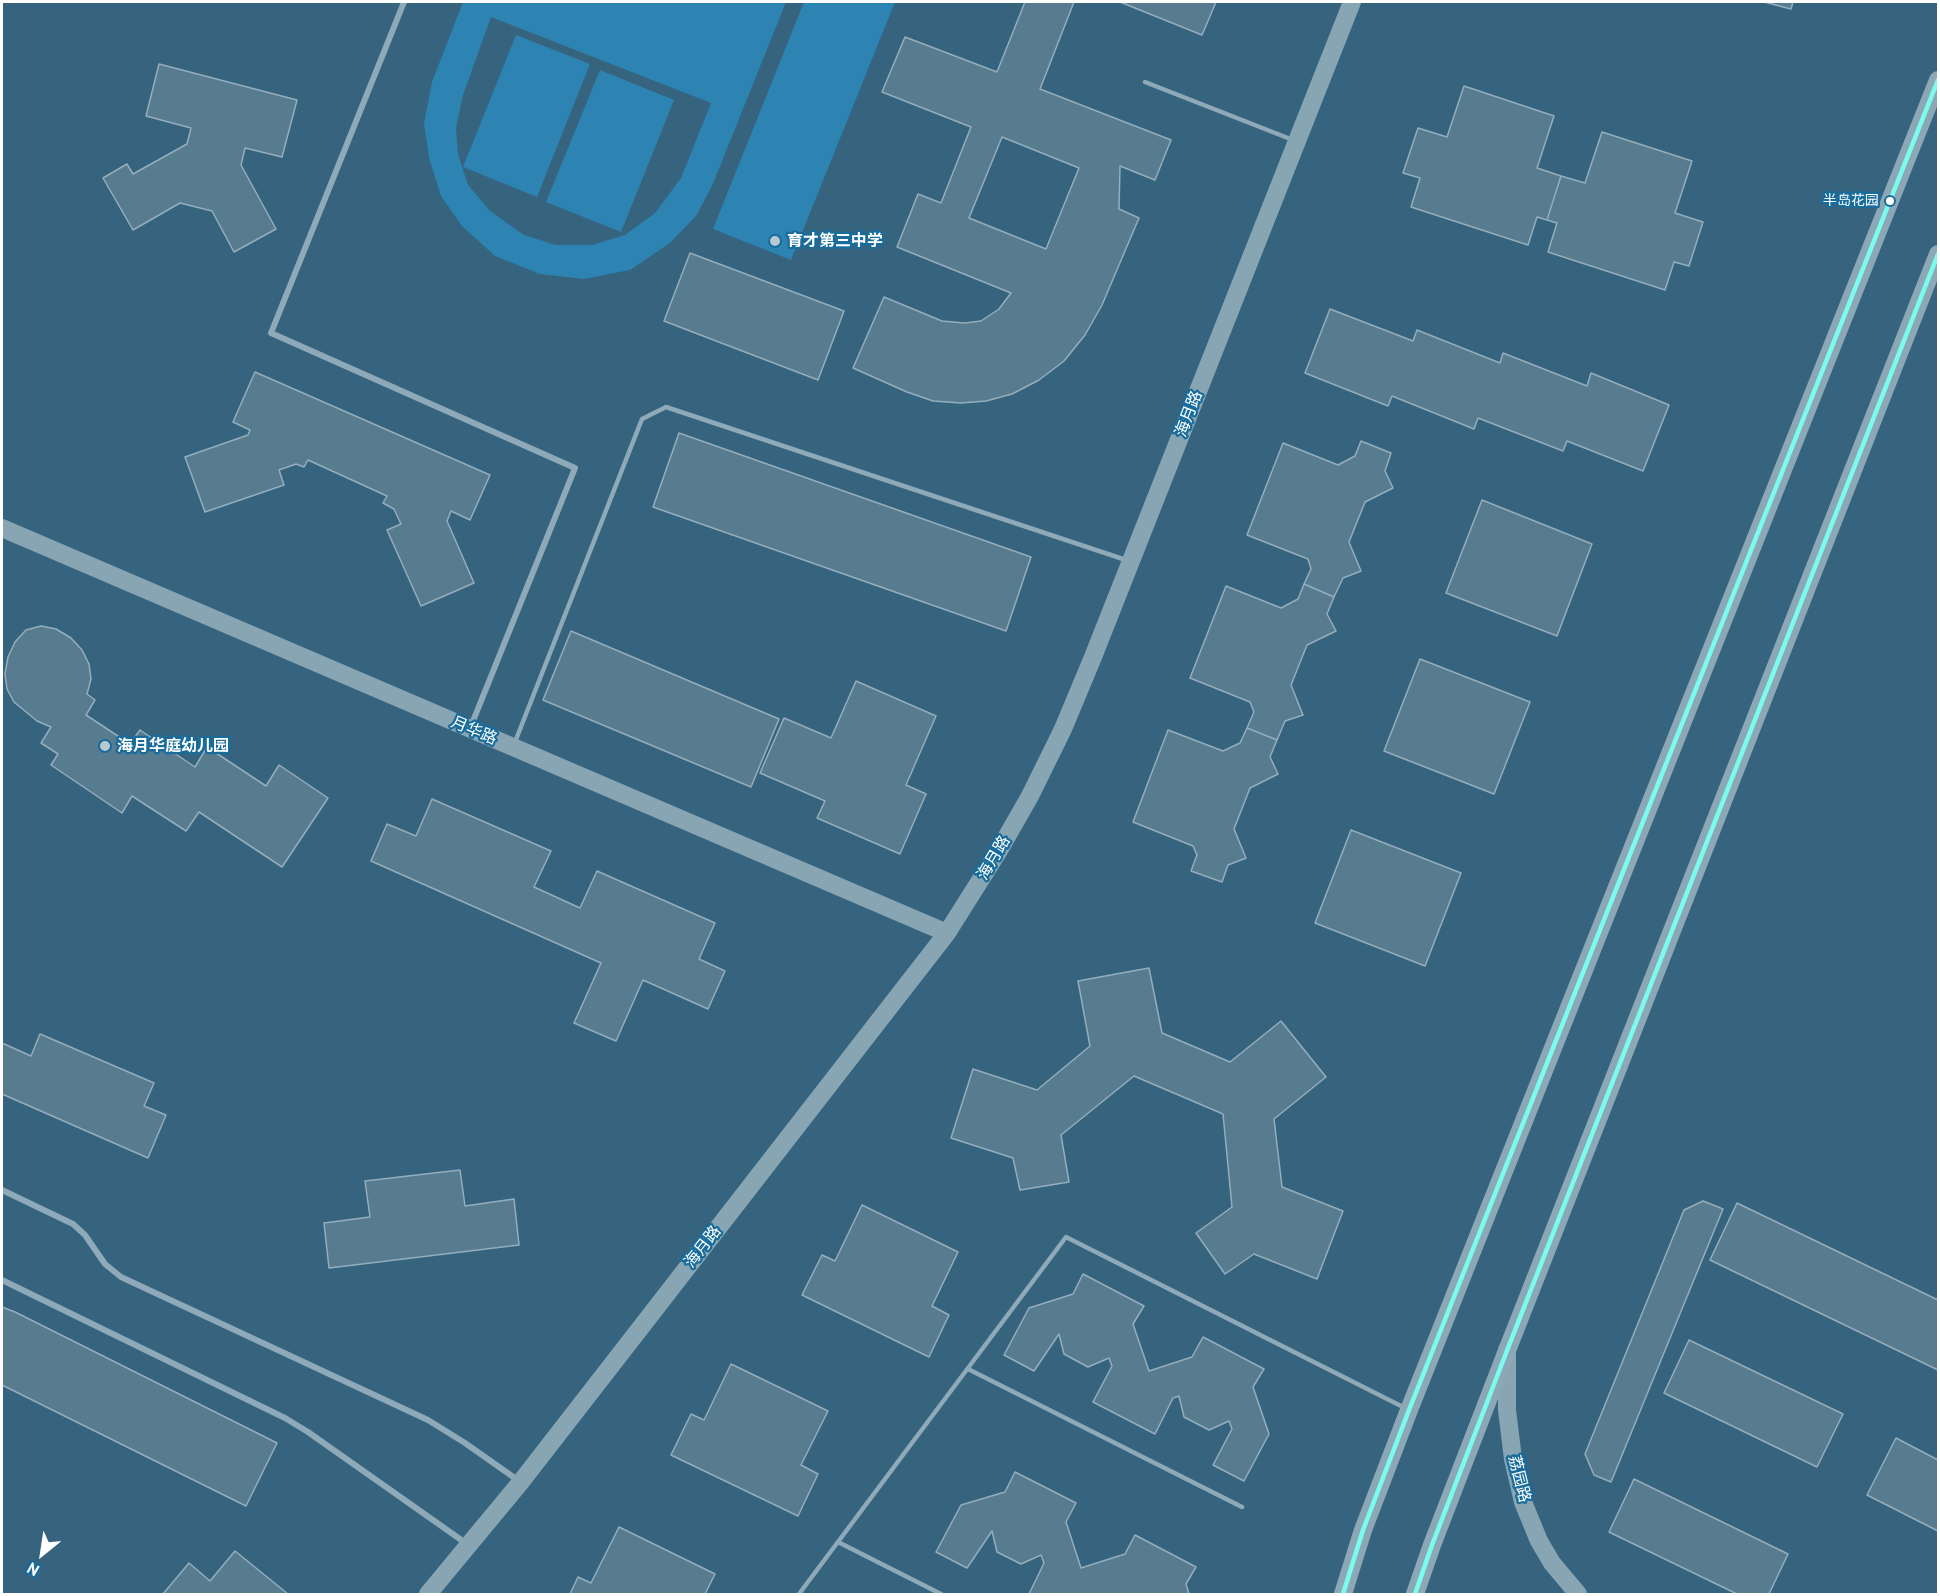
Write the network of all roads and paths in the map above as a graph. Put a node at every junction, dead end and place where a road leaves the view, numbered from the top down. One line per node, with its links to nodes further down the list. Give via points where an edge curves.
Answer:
1 (404, 2): 9 (street, via 271,333 575,468)
2 (1352, 2): 5 (street, 海月路)
3 (1938, 80): 16 (main road)
4 (1144, 82): 5 (lane)
5 (1296, 141): 8 (street, 海月路)
6 (1938, 254): 14 (main road)
7 (2, 528): 9 (street, 月华路)
8 (1132, 561): 10 (lane, via 666,407 642,419); 11 (street, 海月路, via 1063,729 1030,796)
9 (470, 729): 10 (street, 月华路)
10 (512, 747): 11 (street, 月华路)
11 (947, 933): 17 (street, 海月路)
12 (2, 1190): 17 (street, via 73,1224 105,1264 121,1277 428,1420)
13 (2, 1280): 20 (street, via 285,1418)
14 (1508, 1348): 25 (main road); 26 (street, 荔园路, via 1507,1410 1512,1459 1523,1502 1552,1563)
15 (968, 1369): 16 (lane, via 1066,1237); 18 (lane); 19 (lane)
16 (1408, 1410): 24 (main road)
17 (520, 1483): 20 (street, 海月路)
18 (1242, 1507)
19 (838, 1542): 22 (lane); 23 (lane)
20 (469, 1545): 21 (street, 海月路)
21 (428, 1594)
22 (799, 1594)
23 (941, 1594)
24 (1343, 1594)
25 (1415, 1594)
26 (1578, 1594)

